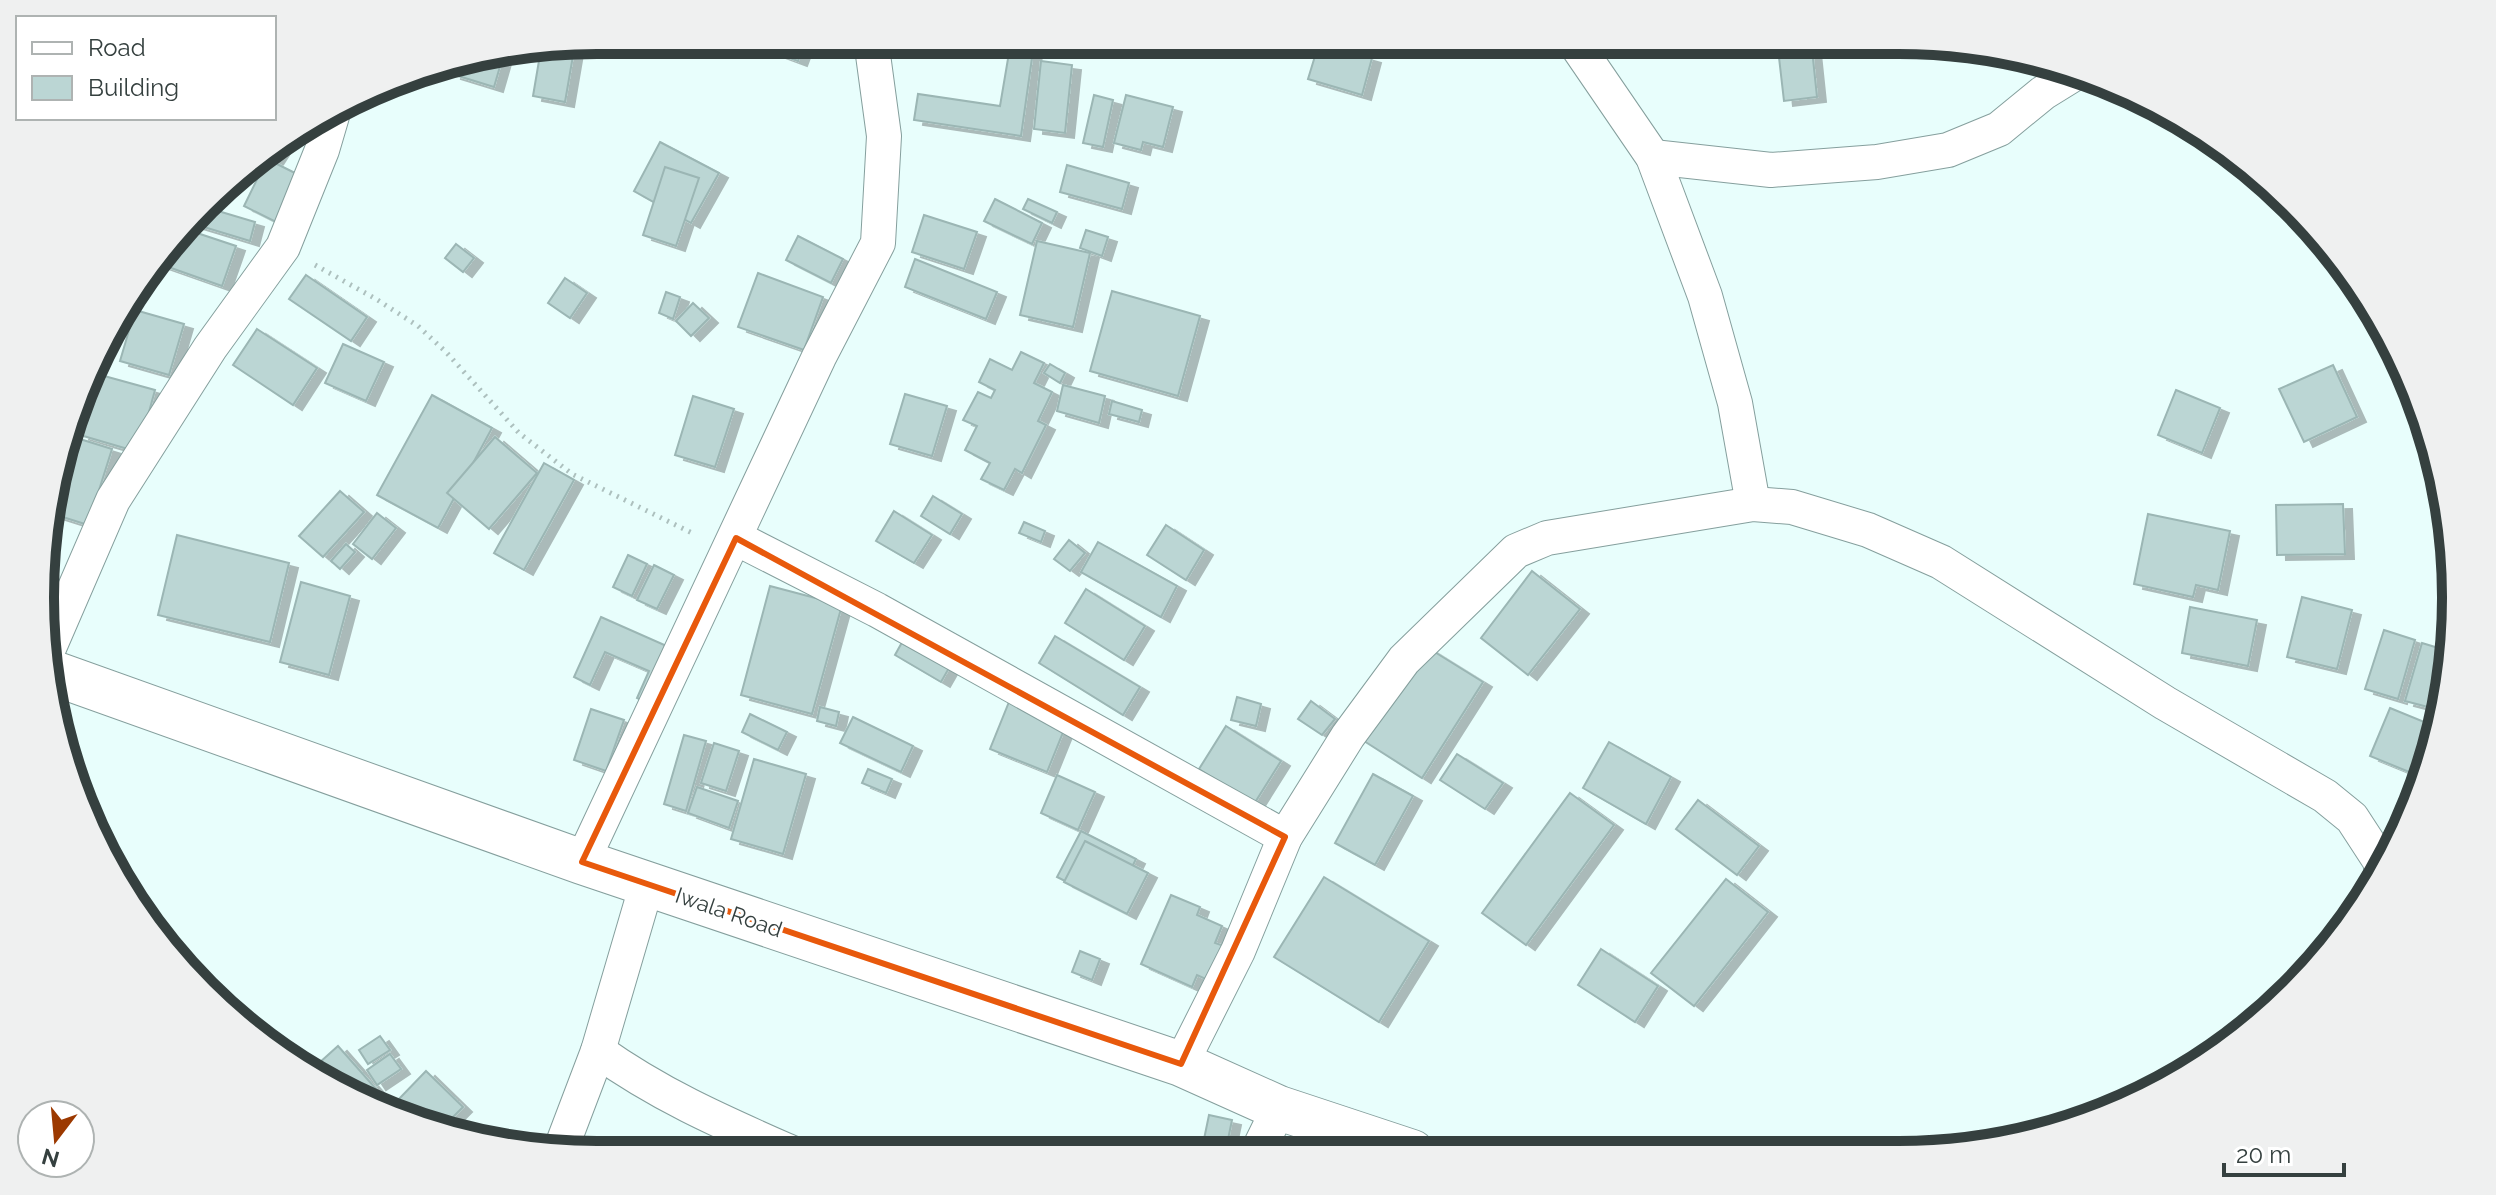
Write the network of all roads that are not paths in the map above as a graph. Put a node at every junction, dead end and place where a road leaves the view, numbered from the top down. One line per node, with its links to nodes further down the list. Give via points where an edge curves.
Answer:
1 (873, 54): 7 (street, via 884,136 878,243)
2 (1583, 54): 5 (street)
3 (2064, 80): 5 (street, via 1999,129 1948,150 1771,170)
4 (329, 125): 8 (street, via 283,247 210,348 113,500)
5 (1653, 157): 6 (street, via 1705,296 1735,403)
6 (1753, 504): 10 (street, via 1547,538 1516,551 1404,660 1348,736); 11 (street, via 1792,507 1868,530 1941,562 2325,796 2352,818)
7 (736, 538): 10 (street, via 877,610); 12 (street)
8 (55, 634)
9 (60, 675): 12 (street, Iwala Road)
10 (1285, 837): 15 (street, via 1238,951)
11 (2376, 855)
12 (582, 862): 13 (street, Iwala Road)
13 (647, 884): 14 (street); 15 (street, Iwala Road)
14 (598, 1051): 17 (street); 18 (street, via 689,1107)
15 (1181, 1064): 16 (street, Iwala Road)
16 (1279, 1108): 19 (street); 20 (street, Iwala Road)
17 (564, 1140)
18 (765, 1141)
19 (1263, 1141)
20 (1379, 1141)

